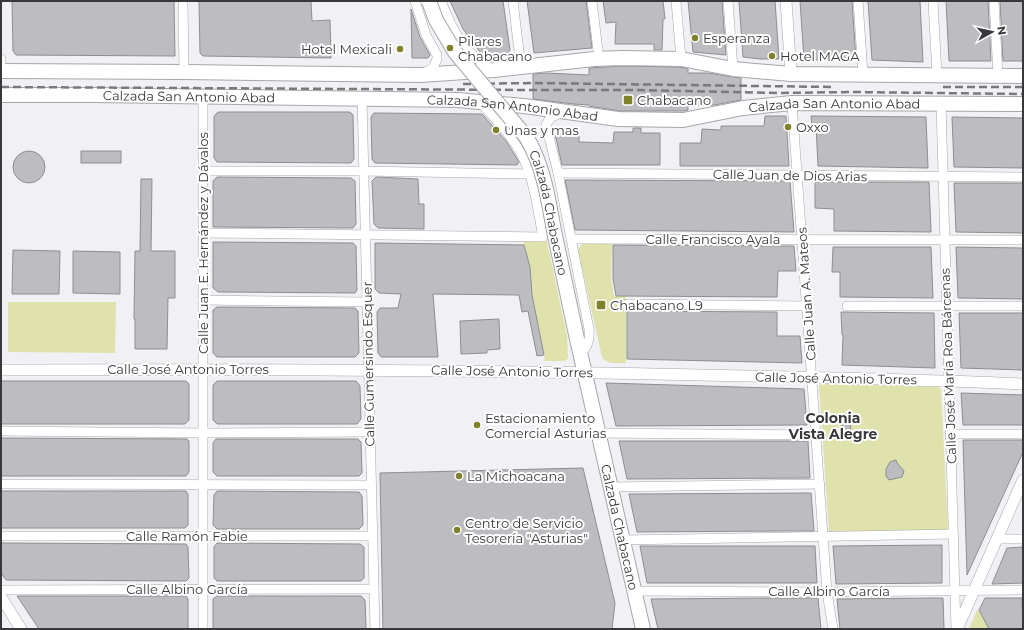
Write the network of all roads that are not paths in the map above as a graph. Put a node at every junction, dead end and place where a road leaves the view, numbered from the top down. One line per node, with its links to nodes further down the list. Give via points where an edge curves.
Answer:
1 (183, 1): 20 (street)
2 (415, 1): 22 (street, via 437,59 433,68)
3 (429, 1): 55 (main road, Calzada Chabacano, bridge, via 436,20 455,52 527,138 541,166)
4 (441, 1): 18 (street, via 460,41 474,57)
5 (513, 1): 16 (street)
6 (592, 1): 14 (street)
7 (676, 1): 15 (street)
8 (728, 1): 17 (street)
9 (786, 1): 21 (street)
10 (858, 1): 23 (street)
11 (933, 1): 24 (street)
12 (994, 1): 25 (street)
13 (1, 59): 19 (street)
14 (599, 59): 15 (main road, Calzada San Antonio Abad); 16 (main road, Calzada San Antonio Abad)
15 (681, 59): 17 (main road, Calzada San Antonio Abad)
16 (521, 68): 18 (main road, Calzada San Antonio Abad)
17 (733, 69): 21 (main road, Calzada San Antonio Abad)
18 (494, 70): 22 (main road, Calzada San Antonio Abad)
19 (1, 71): 20 (main road, Calzada San Antonio Abad)
20 (184, 72): 22 (main road, Calzada San Antonio Abad)
21 (791, 74): 23 (main road, Calzada San Antonio Abad)
22 (421, 75)
23 (863, 75): 24 (main road, Calzada San Antonio Abad)
24 (938, 75): 25 (main road, Calzada San Antonio Abad)
25 (998, 76): 26 (main road, Calzada San Antonio Abad)
26 (1023, 76)
27 (1, 95): 28 (main road, Calzada San Antonio Abad)
28 (203, 96): 29 (main road, Calzada San Antonio Abad); 35 (street, Calle Juan E. Hernández y Dávalos)
29 (362, 98): 30 (main road, Calzada San Antonio Abad); 36 (street, Calle Gumersindo Esquer)
30 (479, 101): 34 (main road, Calzada San Antonio Abad); 38 (street, Calzada Chabacano, via 508,133)
31 (792, 103): 32 (main road, Calzada San Antonio Abad); 34 (main road, Calzada San Antonio Abad, via 743,108 683,120 618,119); 39 (street, Calle Juan A. Mateos)
32 (940, 103): 33 (main road, Calzada San Antonio Abad); 40 (street, Calle José María Roa Bárcenas)
33 (1023, 104)
34 (566, 111): 37 (street, Calzada Chabacano, via 550,118 546,125)
35 (203, 171): 36 (street); 42 (street, Calle Juan E. Hernández y Dávalos)
36 (363, 171): 38 (street); 43 (street, Calle Gumersindo Esquer)
37 (558, 173): 39 (street, Calle Juan de Dios Arias); 44 (street, Calzada Chabacano)
38 (530, 174): 43 (street, Calzada Chabacano, via 543,237)
39 (797, 175): 40 (street, Calle Juan de Dios Arias); 45 (street, Calle Juan A. Mateos)
40 (943, 177): 41 (street, Calle Juan de Dios Arias); 46 (street, Calle José María Roa Bárcenas)
41 (1023, 177)
42 (203, 233): 43 (street); 48 (street, Calle Juan E. Hernández y Dávalos)
43 (365, 236): 49 (street, Calle Gumersindo Esquer)
44 (572, 239): 45 (street, Calle Francisco Ayala); 55 (street, Calzada Chabacano, via 590,339 587,348)
45 (802, 240): 46 (street, Calle Francisco Ayala); 51 (street, Calle Juan A. Mateos)
46 (945, 240): 47 (street, Calle Francisco Ayala); 54 (street, Calle José María Roa Bárcenas)
47 (1023, 240)
48 (203, 300): 49 (street); 56 (street, Calle Juan E. Hernández y Dávalos)
49 (366, 302): 58 (street, Calle Gumersindo Esquer)
50 (628, 304): 51 (street)
51 (806, 306): 60 (street, Calle Juan A. Mateos)
52 (847, 306): 54 (street)
53 (1023, 306): 54 (street)
54 (946, 307): 61 (street, Calle José María Roa Bárcenas)
55 (580, 355): 59 (main road, Calzada Chabacano)
56 (203, 369): 57 (street, Calle José Antonio Torres); 58 (street, Calle José Antonio Torres); 65 (street, Calle Juan E. Hernández y Dávalos)
57 (1, 370)
58 (368, 370): 59 (street, Calle José Antonio Torres); 64 (street, Calle Gumersindo Esquer)
59 (584, 371): 60 (street, Calle José Antonio Torres); 66 (main road, Calzada Chabacano)
60 (812, 377): 61 (street, Calle José Antonio Torres); 69 (street, Calle Juan A. Mateos)
61 (949, 381): 62 (street, Calle José Antonio Torres); 67 (street, Calle José María Roa Bárcenas)
62 (1023, 384)
63 (1, 431): 65 (street)
64 (370, 432): 65 (street); 74 (street, Calle Gumersindo Esquer)
65 (203, 433): 73 (street, Calle Juan E. Hernández y Dávalos)
66 (598, 433): 69 (street); 75 (main road, Calzada Chabacano)
67 (950, 434): 68 (street); 76 (street, Calle José María Roa Bárcenas)
68 (1023, 434)
69 (816, 435): 72 (street, Calle Juan A. Mateos)
70 (1023, 480): 82 (street)
71 (1, 484): 73 (street)
72 (820, 484): 75 (street); 80 (street, Calle Juan A. Mateos)
73 (203, 485): 74 (street); 78 (street, Calle Juan E. Hernández y Dávalos)
74 (371, 485): 79 (street, Calle Gumersindo Esquer)
75 (610, 487): 83 (main road, Calzada Chabacano)
76 (953, 534): 80 (street); 89 (street, Calle José María Roa Bárcenas)
77 (1, 536): 78 (street, Calle Ramón Fabie)
78 (203, 536): 79 (street, Calle Ramón Fabie); 84 (street, Calle Juan E. Hernández y Dávalos)
79 (372, 536): 85 (street, Calle Gumersindo Esquer)
80 (824, 537): 83 (street); 91 (street, Calle Juan A. Mateos)
81 (1023, 538): 82 (street)
82 (996, 539): 90 (street)
83 (623, 540): 88 (main road, Calzada Chabacano)
84 (203, 589): 85 (street, Calle Albino García); 86 (street, Calle Albino García); 94 (street, Calle Juan E. Hernández y Dávalos)
85 (374, 589): 95 (street, Calle Gumersindo Esquer)
86 (1, 590)
87 (1023, 590): 90 (street, Calle Albino García)
88 (634, 591): 91 (street, Calle Albino García); 96 (main road, Calzada Chabacano)
89 (955, 591): 90 (street, Calle Albino García); 91 (street, Calle Albino García); 98 (street, Calle José María Roa Bárcenas)
90 (974, 591): 98 (street)
91 (828, 592): 97 (street, Calle Juan A. Mateos)
92 (1, 597): 93 (street)
93 (21, 629)
94 (203, 629)
95 (375, 629)
96 (643, 629)
97 (833, 629)
98 (957, 629)

